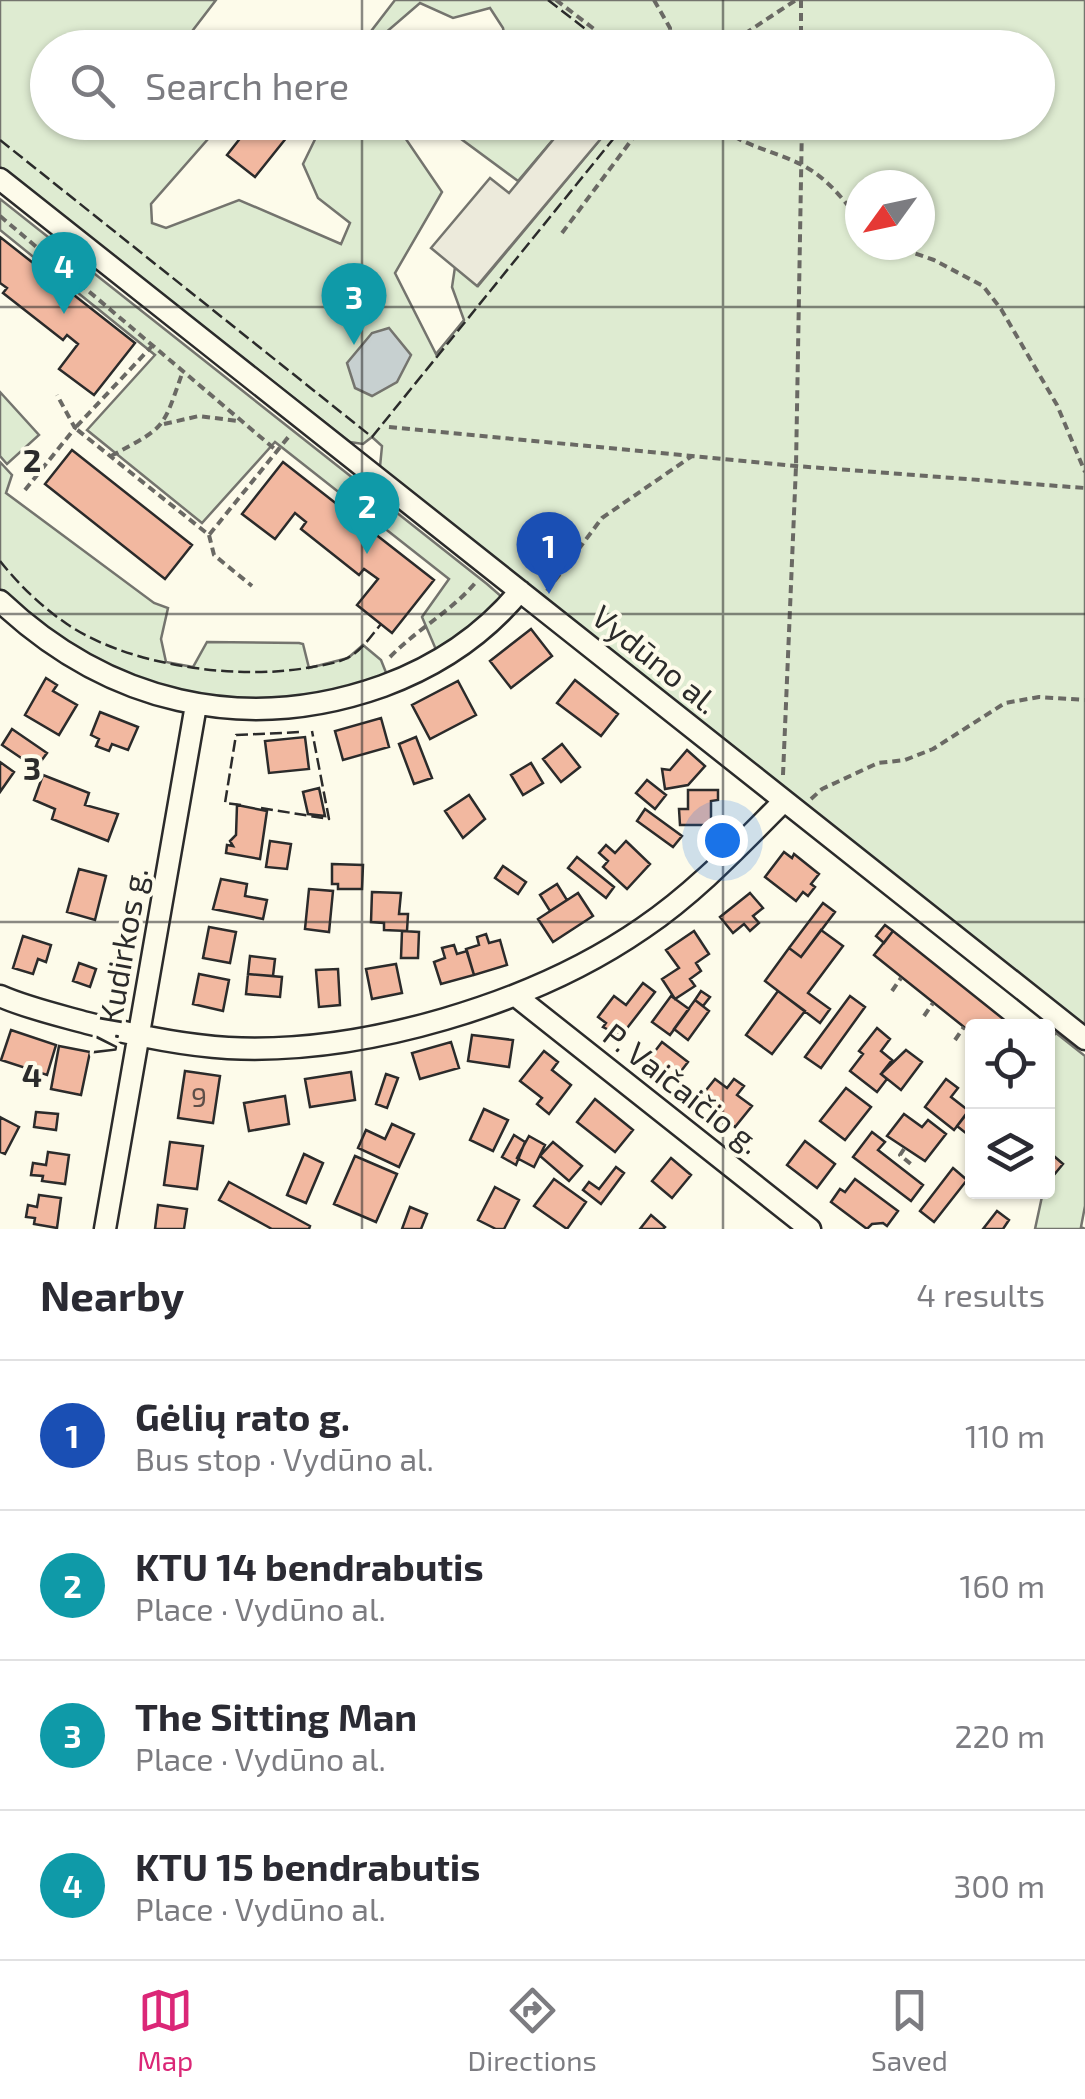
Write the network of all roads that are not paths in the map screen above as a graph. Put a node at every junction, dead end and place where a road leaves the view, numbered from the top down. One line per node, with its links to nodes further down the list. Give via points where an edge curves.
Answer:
1 (0, 179): 2 (street, Vydūno al.)
2 (528, 598): 4 (street, via 457,650 368,691 292,708); 5 (street, Vydūno al.)
3 (0, 601): 4 (street, via 71,658 141,690)
4 (196, 705): 8 (street, V. Kudirkos g.)
5 (788, 805): 7 (street, via 646,927); 9 (street, Vydūno al.)
6 (0, 996): 8 (street)
7 (516, 996): 8 (street, via 320,1045 229,1048); 11 (street, P. Vaičaičio g.)
8 (139, 1036): 10 (street, V. Kudirkos g.)
9 (1085, 1039)
10 (105, 1229)
11 (810, 1229)

